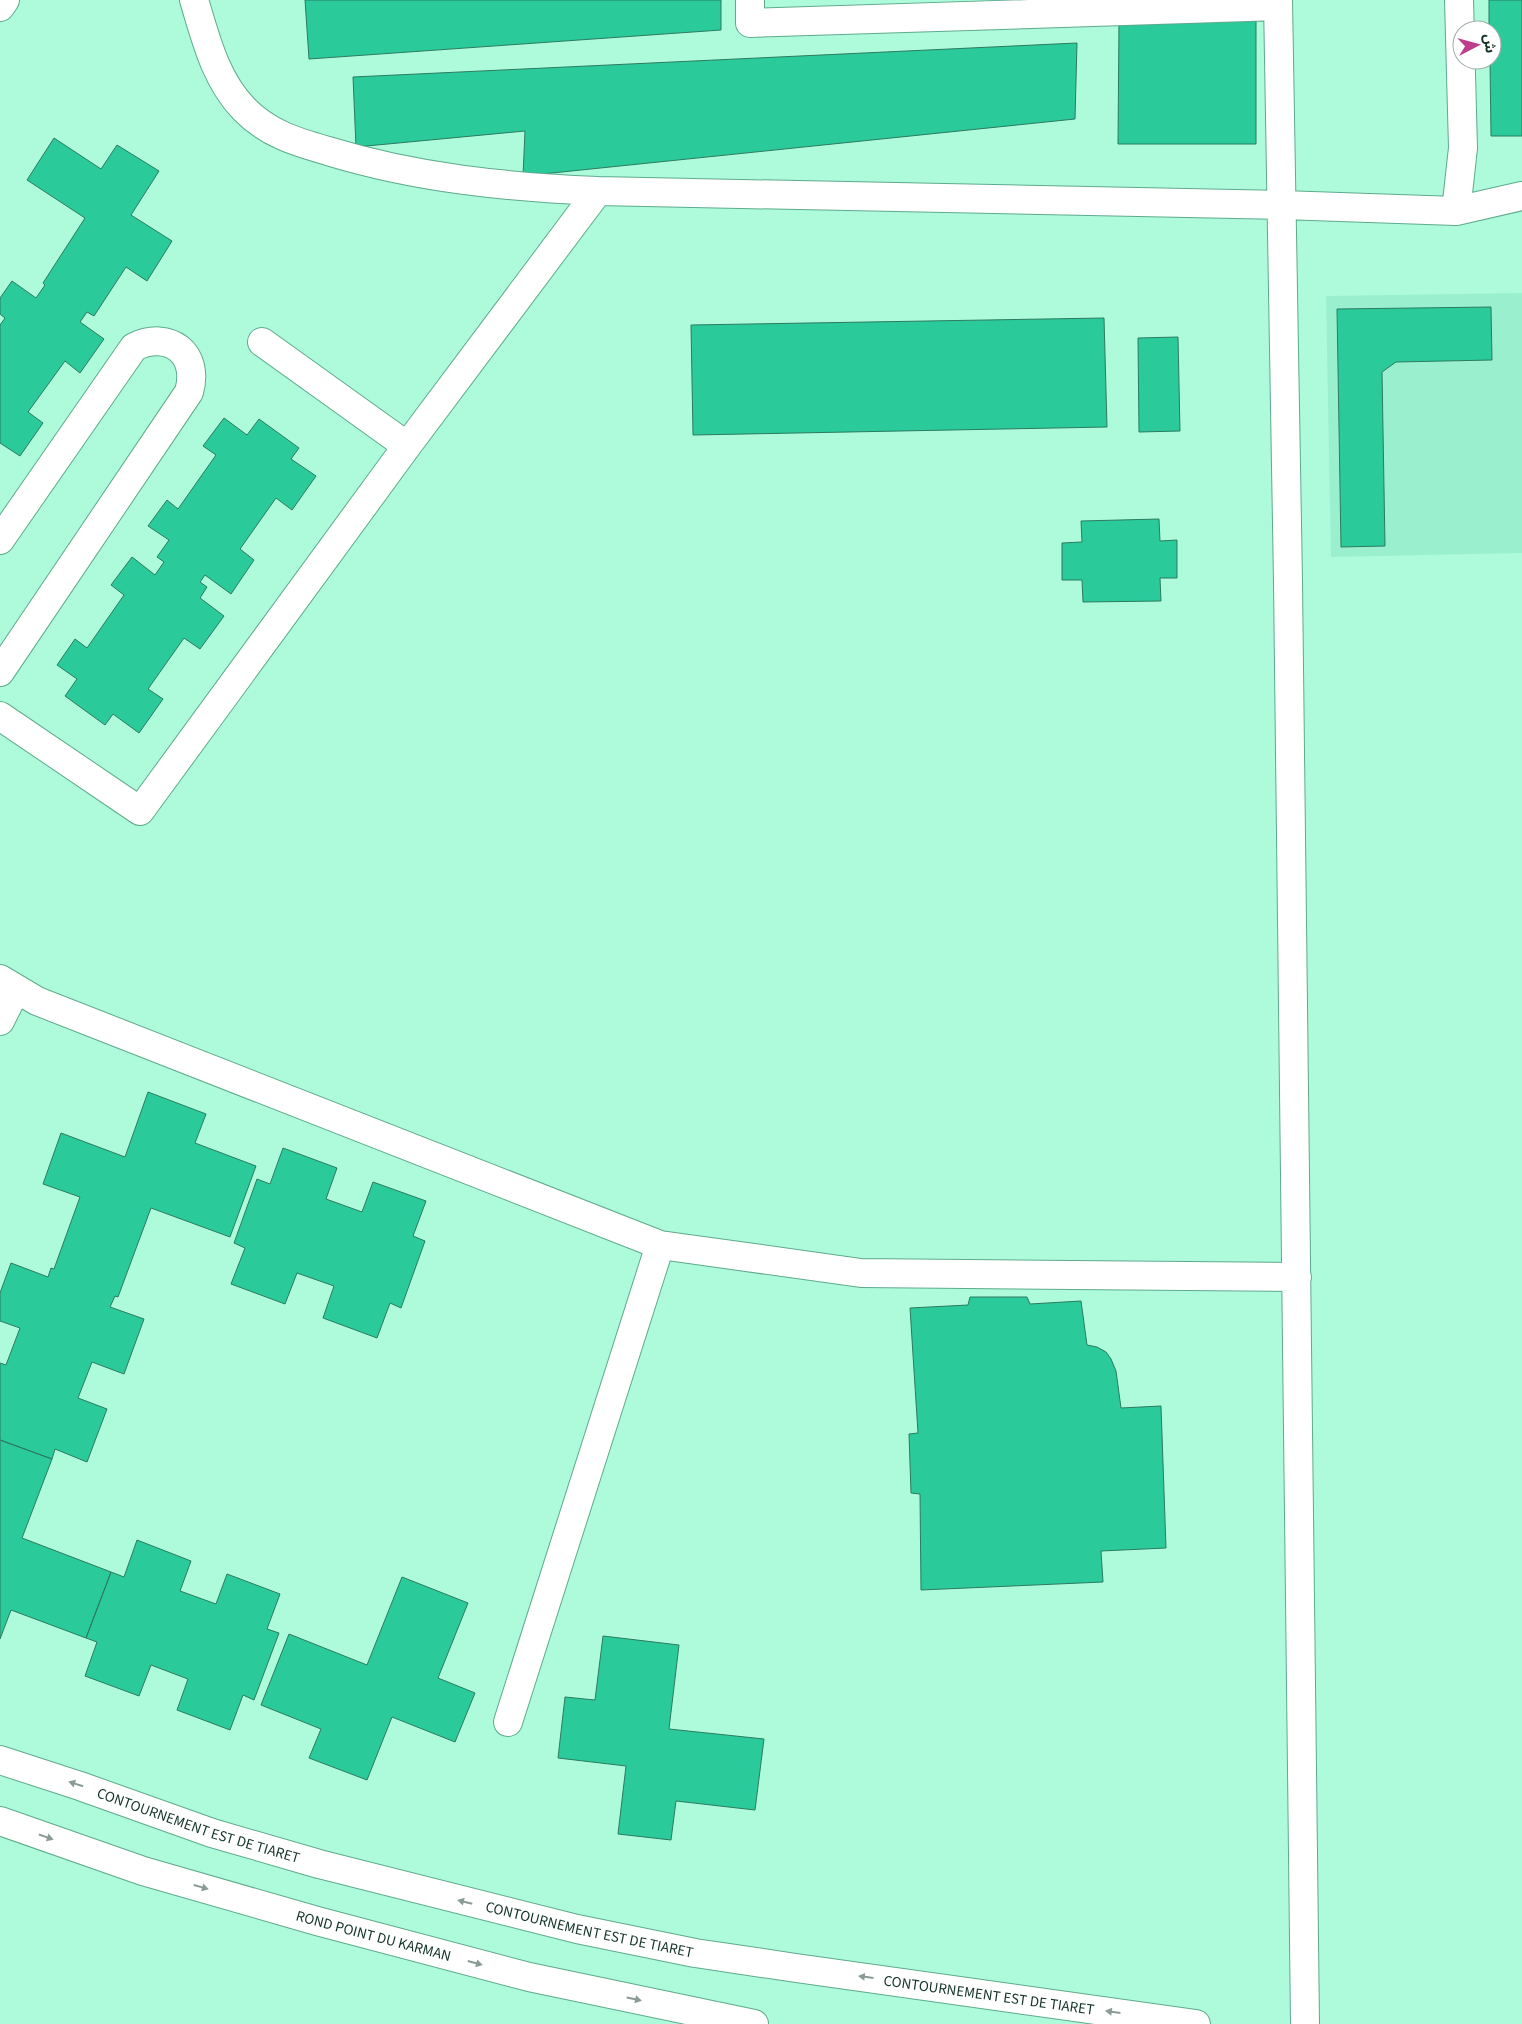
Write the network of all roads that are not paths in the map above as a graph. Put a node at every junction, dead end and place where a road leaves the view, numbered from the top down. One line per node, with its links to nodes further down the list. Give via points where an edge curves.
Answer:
1 (5, 0): 6 (main road)
2 (194, 0): 7 (main road, via 218,73 230,93 256,120 282,137 344,156 433,176 533,188)
3 (750, 0): 5 (main road, via 750,23)
4 (1459, 0): 10 (main road, via 1463,148)
5 (1278, 3): 9 (main road)
6 (0, 7)
7 (598, 191): 9 (main road); 12 (main road)
8 (1522, 196): 10 (main road)
9 (1282, 205): 10 (main road); 19 (main road)
10 (1456, 211)
11 (262, 342): 12 (main road)
12 (407, 446): 15 (main road, via 140,810)
13 (0, 540): 14 (main road, via 134,347 156,340 168,342 187,356 192,380 189,392)
14 (0, 672)
15 (0, 716)
16 (8, 984): 17 (main road); 18 (main road, via 56,1009)
17 (0, 1021)
18 (660, 1245): 19 (main road, via 861,1273); 20 (main road)
19 (1297, 1278): 25 (main road)
20 (508, 1722)
21 (0, 1760): 24 (main road, CONTOURNEMENT EST DE TIARET, one-way to 21, via 696,1953 577,1929 239,1841)
22 (0, 1821): 23 (main road, ROND POINT DU KARMAN, one-way to 23, via 143,1871 317,1921 529,1977)
23 (754, 2024)
24 (1196, 2024)
25 (1305, 2024)

